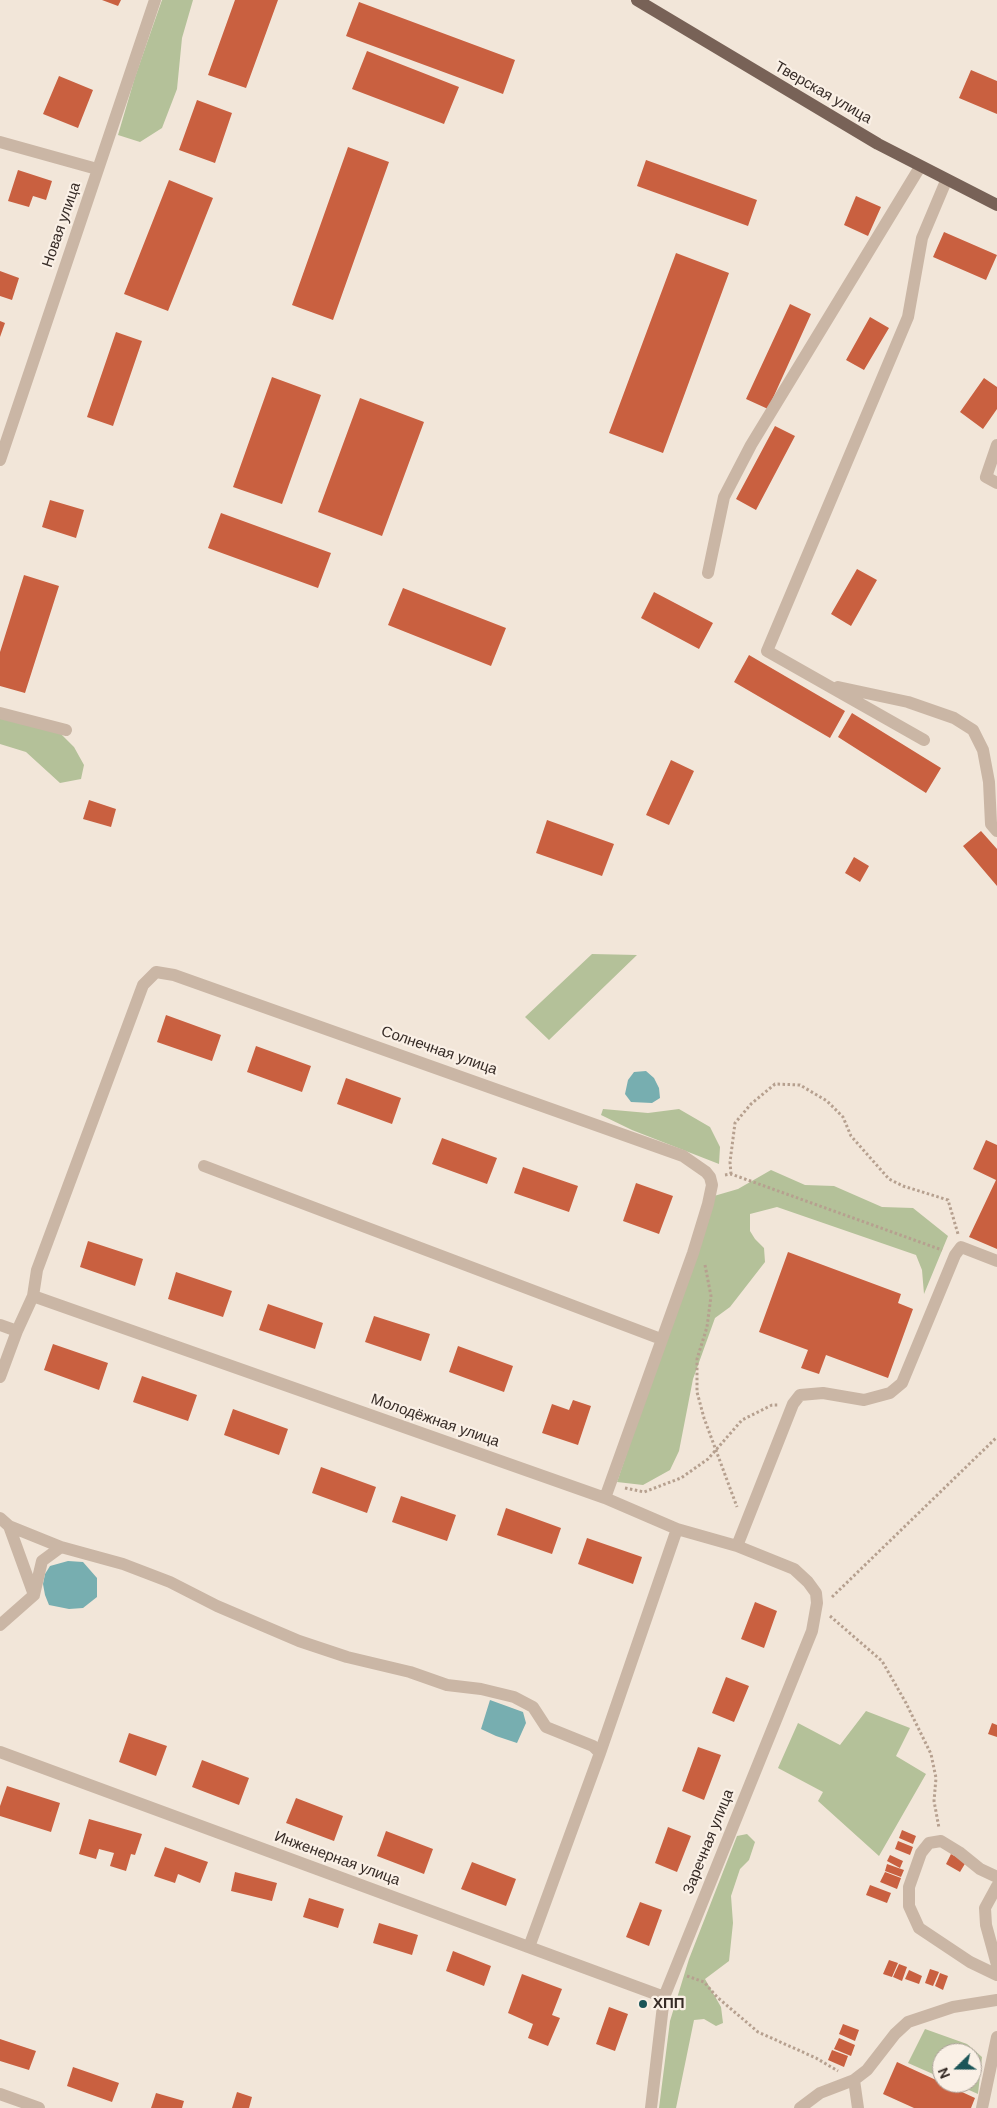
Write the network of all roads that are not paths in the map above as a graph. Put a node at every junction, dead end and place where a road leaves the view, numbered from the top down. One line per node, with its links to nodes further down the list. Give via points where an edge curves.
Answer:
1 (155, 0): 5 (street, Новая улица)
2 (637, 0): 4 (main road, Тверская улица)
3 (0, 142): 5 (street)
4 (920, 167): 6 (main road, Тверская улица); 11 (street, via 751,445 724,497)
5 (97, 169): 9 (street, Новая улица)
6 (946, 181): 7 (main road, Тверская улица); 12 (street, via 922,238 908,317 767,651)
7 (997, 206)
8 (997, 445): 10 (street, via 986,477)
9 (0, 460)
10 (997, 483)
11 (708, 573)
12 (826, 684): 15 (street); 16 (street, via 908,702 954,718 973,730)
13 (0, 713): 14 (street)
14 (66, 730)
15 (924, 740)
16 (993, 778): 17 (street, via 991,824)
17 (997, 831)
18 (204, 1166): 23 (street)
19 (997, 1261): 28 (street, via 958,1251 902,1383 890,1393 864,1400 823,1394 800,1395)
20 (33, 1296): 22 (street); 23 (street, Солнечная улица, via 37,1270 143,985 156,972 174,975 674,1152 708,1174 712,1185 698,1237); 25 (street, Молодёжная улица)
21 (0, 1325): 22 (street)
22 (17, 1331): 24 (street)
23 (661, 1339): 25 (street)
24 (0, 1377)
25 (605, 1498): 27 (street, Молодёжная улица)
26 (4, 1522): 29 (street); 30 (street)
27 (678, 1529): 28 (street, Молодёжная улица); 34 (street)
28 (737, 1546): 31 (street, Молодёжная улица, via 794,1569 808,1582)
29 (61, 1547): 30 (street, via 42,1561); 34 (street, via 123,1564 170,1582 299,1641 347,1657 410,1672 447,1685 514,1697 533,1707 546,1726 593,1746)
30 (34, 1595): 32 (street)
31 (818, 1601): 40 (street, Заречная улица, via 812,1630)
32 (0, 1624)
33 (0, 1752): 37 (street, Инженерная улица)
34 (600, 1753): 37 (street)
35 (997, 1877): 39 (street, via 980,1869 941,1840 929,1843 921,1853 909,1887 909,1906 919,1928 970,1962)
36 (997, 1886): 38 (street, via 986,1908 986,1925)
37 (529, 1947): 40 (street, Инженерная улица)
38 (997, 1965)
39 (997, 1975)
40 (664, 1997): 46 (street, Заречная улица)
41 (997, 2000): 43 (street, via 953,2007 908,2022 867,2070)
42 (997, 2037): 49 (street)
43 (854, 2080): 47 (street, via 820,2093); 48 (street)
44 (0, 2094): 45 (street)
45 (38, 2108)
46 (651, 2108)
47 (800, 2108)
48 (858, 2108)
49 (982, 2108)

